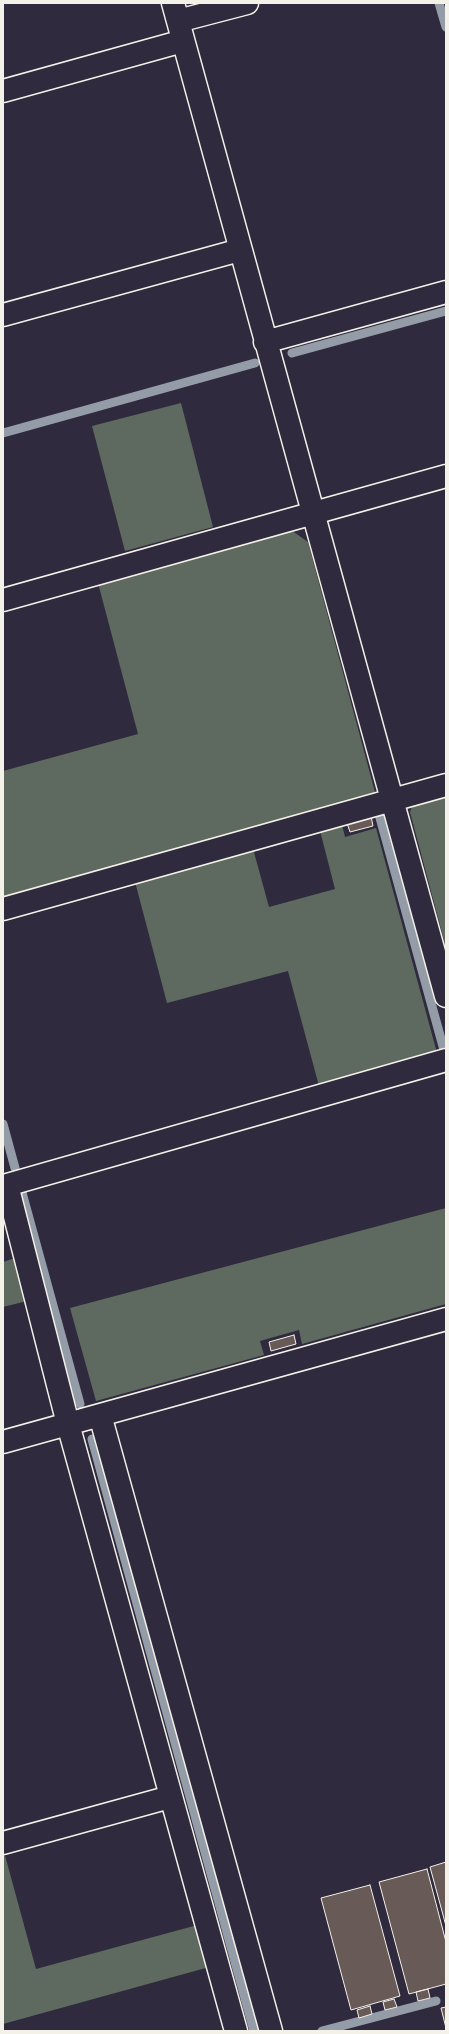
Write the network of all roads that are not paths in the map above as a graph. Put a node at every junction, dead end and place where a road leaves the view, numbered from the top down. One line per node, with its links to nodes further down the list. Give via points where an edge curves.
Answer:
1 (246, 3): 2 (street)
2 (178, 22): 3 (street); 4 (street)
3 (3, 91)
4 (240, 250): 6 (street); 7 (street)
5 (446, 292): 7 (street)
6 (3, 315)
7 (266, 342): 9 (street)
8 (446, 476): 9 (street)
9 (313, 514): 10 (street); 12 (street)
10 (3, 600)
11 (446, 785): 12 (street)
12 (392, 800): 13 (street); 14 (street)
13 (3, 909)
14 (446, 996)
15 (446, 1060): 18 (street, via 7,1185)
16 (446, 1319): 17 (street)
17 (100, 1415): 18 (street); 23 (street)
18 (68, 1424): 19 (street); 20 (street)
19 (3, 1442)
20 (170, 1797): 21 (street); 22 (street)
21 (3, 1843)
22 (236, 2031)
23 (271, 2031)

